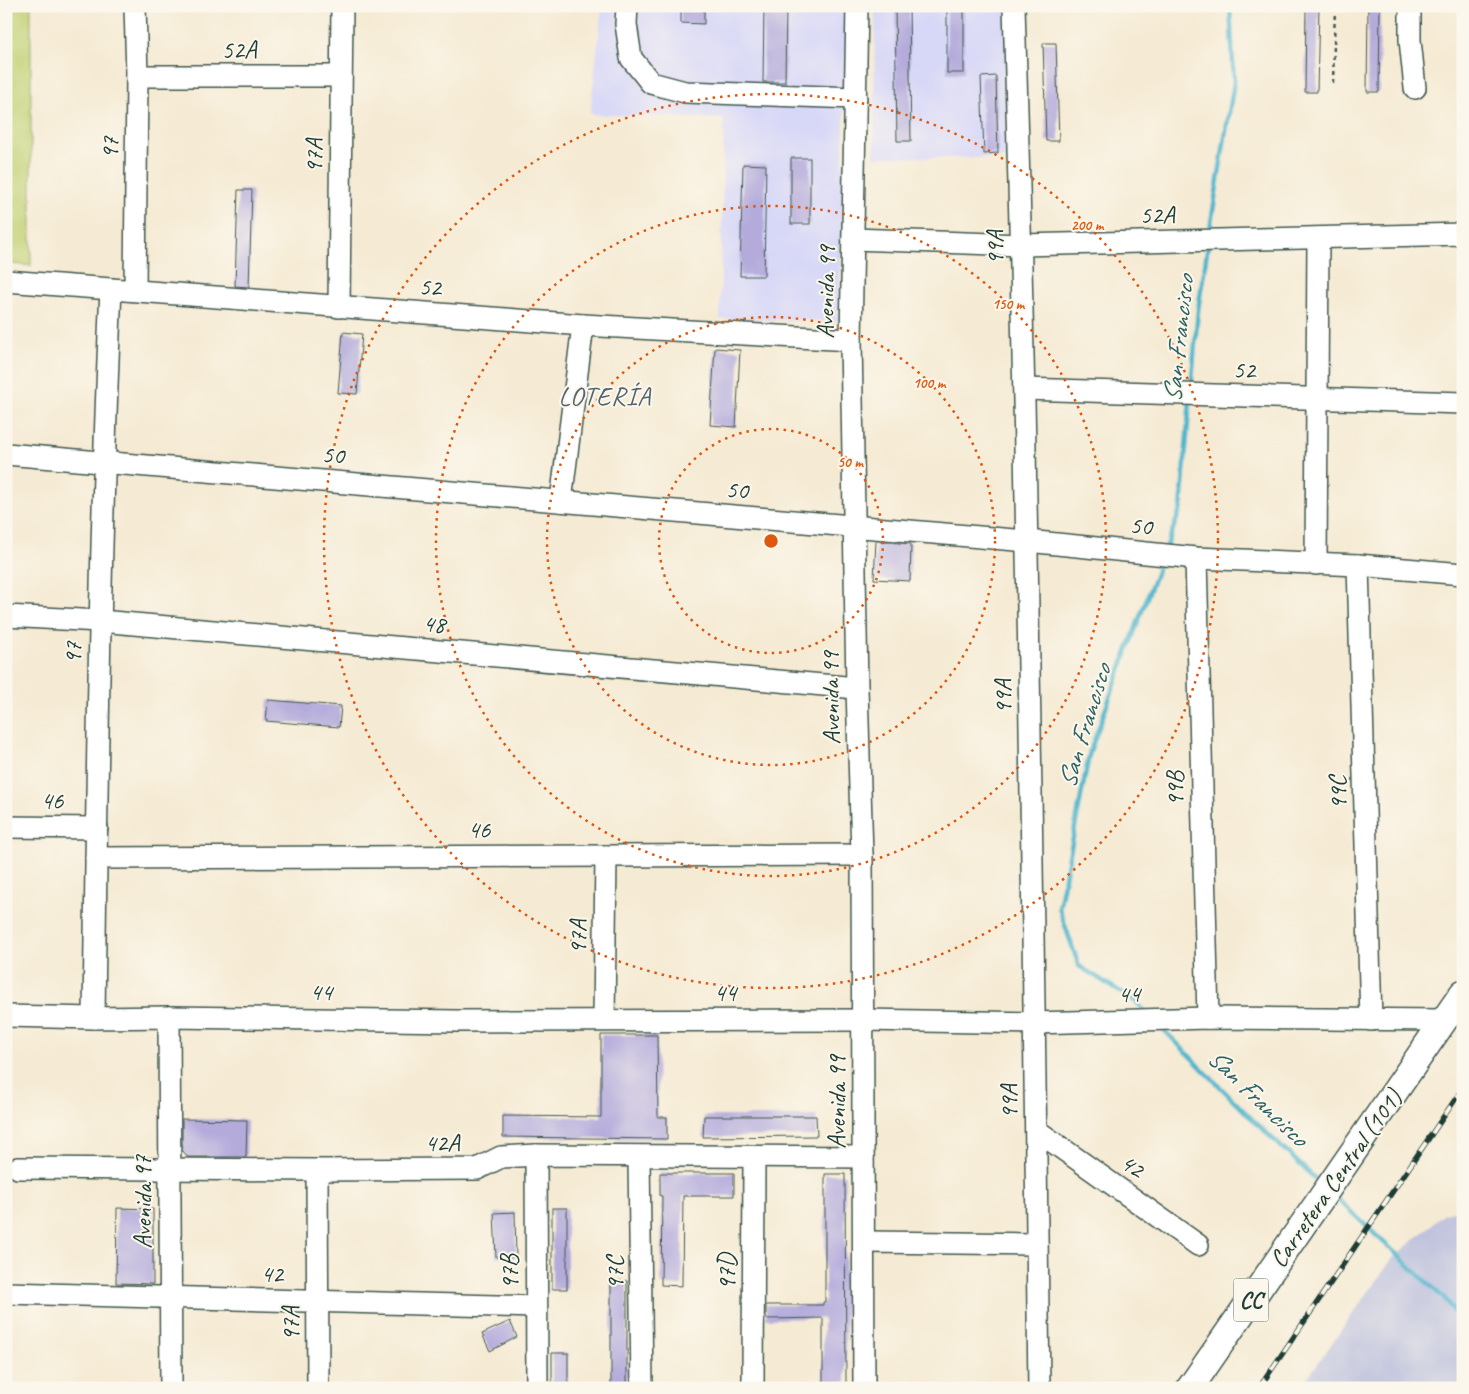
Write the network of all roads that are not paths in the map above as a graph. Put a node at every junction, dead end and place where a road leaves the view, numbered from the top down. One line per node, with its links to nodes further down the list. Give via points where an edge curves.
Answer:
1 (136, 6): 7 (street, 97)
2 (342, 6): 8 (street, 97A)
3 (627, 6): 10 (street, via 631,58 651,83 685,92)
4 (857, 6): 10 (street, Avenida 99)
5 (1014, 6): 14 (street, 99A)
6 (1410, 6): 9 (street)
7 (137, 76): 8 (street, 52A); 17 (street, 97)
8 (342, 76): 18 (street, 97A)
9 (1415, 88)
10 (856, 98): 13 (street, Avenida 99)
11 (1463, 234): 12 (street, 52A)
12 (1318, 238): 14 (street, 52A); 22 (street)
13 (853, 239): 14 (street, 52A); 20 (street, Avenida 99)
14 (1022, 245): 21 (street, 99A)
15 (6, 281): 16 (street, 52)
16 (112, 289): 17 (street, 52); 25 (street, 97)
17 (135, 290): 18 (street, 52)
18 (339, 307): 19 (street, 52)
19 (583, 325): 20 (street, 52); 26 (street)
20 (851, 340): 27 (street, Avenida 99)
21 (1024, 389): 22 (street, 52); 28 (street, 99A)
22 (1318, 398): 23 (street, 52); 30 (street)
23 (1463, 403)
24 (6, 454): 25 (street, 50)
25 (104, 462): 26 (street, 50); 34 (street, 97)
26 (561, 501): 27 (street, 50)
27 (855, 527): 28 (street, 50); 35 (street, Avenida 99)
28 (1027, 541): 29 (street, 50); 50 (street, 99A)
29 (1196, 558): 30 (street, 50); 45 (street, 99B)
30 (1316, 564): 31 (street, 50)
31 (1358, 565): 32 (street, 50); 48 (street, 99C)
32 (1463, 574)
33 (6, 616): 34 (street, 48)
34 (100, 621): 35 (street, 48); 37 (street, 97)
35 (857, 688): 38 (street, Avenida 99)
36 (6, 827): 37 (street, 46)
37 (97, 828): 40 (street, 97)
38 (862, 855): 39 (street, 46); 47 (street, Avenida 99)
39 (606, 856): 40 (street, 46); 46 (street, 97A)
40 (96, 858): 44 (street, 97)
41 (1463, 993): 49 (main road, Carretera Central (101) / CC)
42 (6, 1016): 44 (street, 44)
43 (169, 1016): 44 (street, 44); 46 (street, 44, via 457,1021); 57 (street, Avenida 97)
44 (94, 1018)
45 (1208, 1018): 48 (street, 44); 50 (street, 44)
46 (604, 1019): 47 (street, 44)
47 (863, 1020): 50 (street, 44); 55 (street, Avenida 99)
48 (1372, 1020): 49 (street, 44)
49 (1444, 1020): 73 (main road, Carretera Central (101) / CC)
50 (1034, 1023): 51 (street, 99A)
51 (1036, 1130): 60 (street, 99A); 61 (street, 42)
52 (536, 1155): 53 (street, 42A); 58 (street, 42A, via 501,1157 477,1169); 65 (street, 97B)
53 (640, 1156): 54 (street, 42A); 69 (street, 97C)
54 (754, 1156): 55 (street, 42A); 70 (street, 97D)
55 (863, 1157): 59 (street, Avenida 99)
56 (18, 1168): 57 (street, 42A)
57 (169, 1169): 58 (street, 42A); 63 (street, Avenida 97)
58 (318, 1170): 64 (street, 97A)
59 (864, 1242): 60 (street); 71 (street, Avenida 99)
60 (1038, 1244): 72 (street, 99A)
61 (1198, 1245)
62 (6, 1293): 63 (street, 42)
63 (170, 1298): 64 (street, 42); 66 (street, Avenida 97)
64 (318, 1301): 65 (street, 42); 67 (street, 97A)
65 (536, 1307): 68 (street, 97B)
66 (171, 1388)
67 (318, 1388)
68 (537, 1388)
69 (642, 1388)
70 (753, 1388)
71 (864, 1388)
72 (1039, 1388)
73 (1190, 1388)

